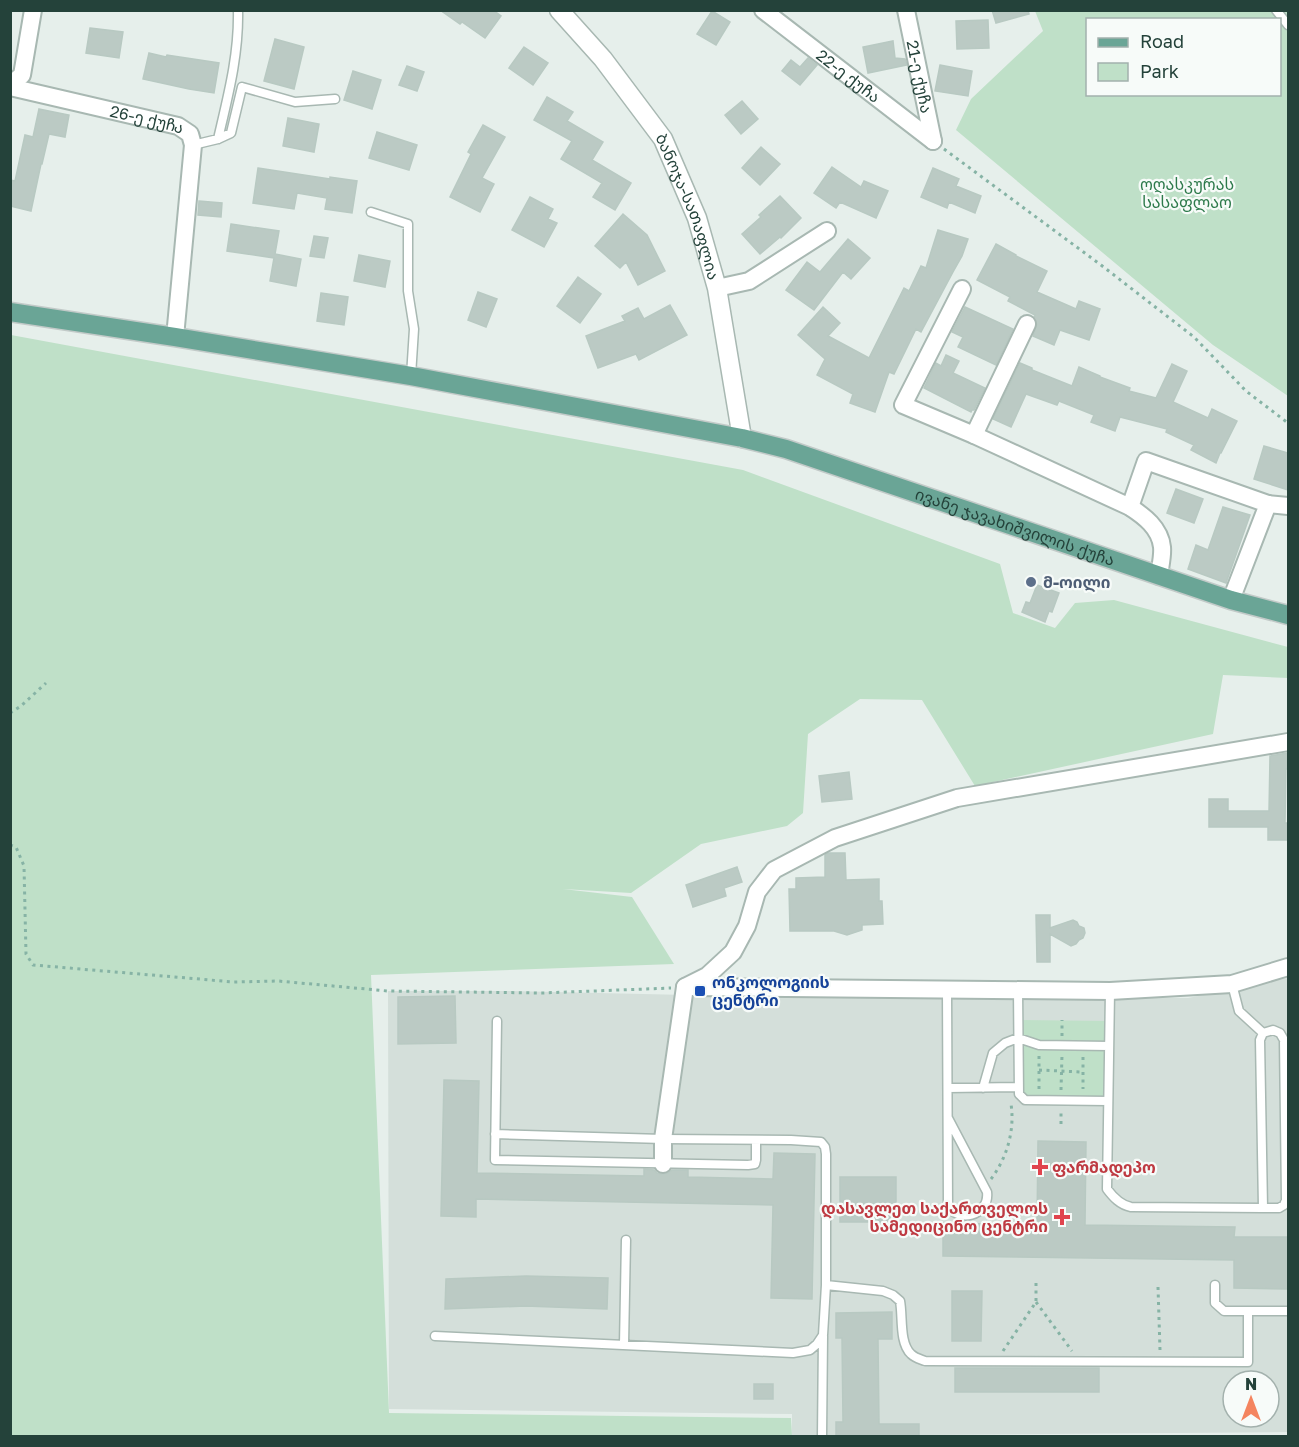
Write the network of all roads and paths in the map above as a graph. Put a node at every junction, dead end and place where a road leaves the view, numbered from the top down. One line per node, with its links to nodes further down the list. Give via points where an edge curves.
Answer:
1 (33, 10): 8 (street, via 22,75)
2 (238, 10): 10 (lane, via 235,67)
3 (559, 10): 15 (street, ბანოჯა-სათაფლია, via 603,59 663,139 697,218)
4 (763, 10): 11 (street, 22-ე ქუჩა)
5 (906, 10): 11 (street, 21-ე ქუჩა)
6 (1276, 10): 7 (lane)
7 (1288, 25)
8 (10, 86): 12 (street, 26-ე ქუჩა, via 178,126 190,134)
9 (335, 99): 10 (lane, via 295,102 242,87 231,133)
10 (218, 139): 12 (lane)
11 (933, 141): 21 (path, via 1194,337 1246,392)
12 (193, 145): 19 (street, 26-ე ქუჩა)
13 (371, 212): 20 (lane, via 408,224 408,291 414,329)
14 (827, 231): 15 (street, via 749,282)
15 (717, 288): 23 (street, ბანოჯა-სათაფლია)
16 (962, 289): 22 (street, via 903,405)
17 (10, 312): 19 (main road, ივანე ჯავახიშვილის ქუჩა)
18 (1027, 324): 22 (street)
19 (175, 337): 20 (main road, ივანე ჯავახიშვილის ქუჩა)
20 (411, 376): 23 (main road, ივანე ჯავახიშვილის ქუჩა)
21 (1288, 423)
22 (974, 435): 26 (street)
23 (742, 438): 27 (main road, ივანე ჯავახიშვილის ქუჩა, via 786,449)
24 (1268, 504): 25 (street); 26 (street, via 1146,461); 28 (street)
25 (1288, 506)
26 (1130, 507): 27 (street, via 1146,517 1158,532 1163,548)
27 (1159, 576): 28 (main road, ივანე ჯავახიშვილის ქუჩა)
28 (1231, 600): 29 (main road, ივანე ჯავახიშვილის ქუჩა)
29 (1288, 615)
30 (46, 683): 31 (path)
31 (10, 713)
32 (1288, 742): 36 (street, via 957,798 835,838 774,870 757,892 747,926 733,952 707,976)
33 (10, 845): 36 (path, via 16,847 24,866 26,954 33,965 388,991 542,993)
34 (1288, 967): 35 (street)
35 (1232, 984): 39 (street); 42 (lane, via 1239,1011)
36 (685, 987): 37 (street); 62 (street)
37 (947, 989): 38 (street); 54 (lane)
38 (1018, 990): 39 (street); 44 (lane)
39 (1110, 991): 48 (lane)
40 (1062, 1020): 46 (path)
41 (496, 1021): 61 (lane)
42 (1263, 1033): 43 (lane); 66 (lane)
43 (1286, 1033): 67 (lane)
44 (1018, 1038): 45 (lane); 53 (lane); 55 (lane, via 1005,1042 993,1053)
45 (1039, 1045): 46 (lane); 49 (path)
46 (1062, 1045): 47 (lane); 50 (path)
47 (1083, 1046): 48 (lane); 51 (path)
48 (1109, 1046): 59 (lane)
49 (1039, 1070): 50 (path); 56 (path)
50 (1062, 1071): 51 (path); 57 (path)
51 (1083, 1072): 58 (path)
52 (1007, 1087): 53 (lane); 55 (lane); 65 (path, via 1012,1128 1004,1159)
53 (1019, 1087): 56 (lane, via 1025,1100)
54 (948, 1088): 55 (lane); 60 (lane)
55 (983, 1088)
56 (1040, 1100): 57 (lane)
57 (1061, 1100): 58 (lane)
58 (1083, 1101): 59 (lane)
59 (1108, 1101): 66 (lane, via 1107,1189 1125,1206)
60 (948, 1118): 65 (lane); 65 (lane, via 950,1210 955,1214 975,1214 988,1200)
61 (495, 1134): 62 (lane); 64 (lane, via 495,1160)
62 (663, 1139): 63 (lane); 64 (street)
63 (756, 1140): 64 (lane, via 755,1164); 70 (lane, via 815,1141 825,1147)
64 (663, 1164)
65 (984, 1188)
66 (1263, 1208): 67 (lane)
67 (1284, 1208)
68 (626, 1240): 78 (lane)
69 (1036, 1279): 73 (path)
70 (826, 1285): 76 (lane); 79 (lane, via 893,1295 900,1301 904,1343 915,1357 925,1361)
71 (1215, 1285): 74 (lane, via 1215,1303 1224,1311)
72 (1158, 1287): 81 (path)
73 (1036, 1302): 79 (path); 80 (path)
74 (1248, 1311): 75 (lane); 81 (lane, via 1248,1362)
75 (1288, 1311)
76 (823, 1335): 78 (lane, via 810,1350 793,1353); 82 (lane)
77 (435, 1336): 78 (lane)
78 (624, 1345)
79 (997, 1360): 80 (lane)
80 (1079, 1361): 81 (lane)
81 (1160, 1361)
82 (822, 1437)

